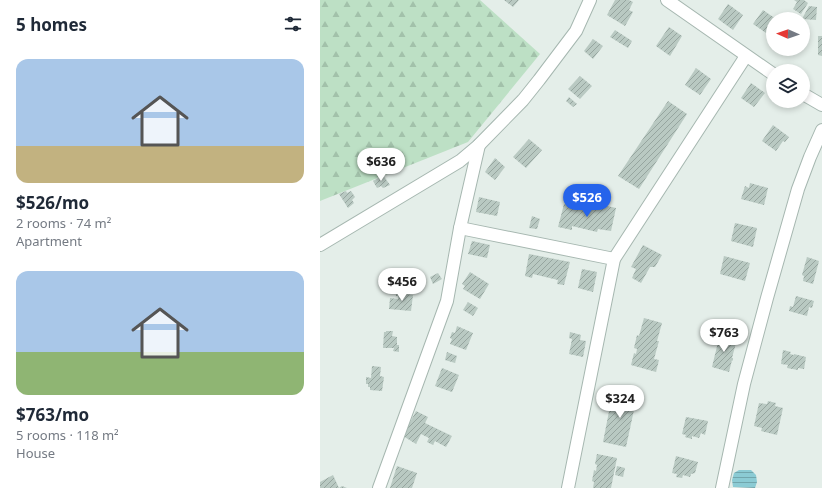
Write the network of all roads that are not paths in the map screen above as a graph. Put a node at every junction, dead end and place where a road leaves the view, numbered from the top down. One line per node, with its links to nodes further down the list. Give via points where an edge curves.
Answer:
1 (590, 0): 8 (street, via 576,31 539,80)
2 (667, 0): 3 (street)
3 (746, 56): 4 (street); 11 (street)
4 (766, 69)
5 (810, 98): 6 (street)
6 (822, 105)
7 (822, 130): 14 (street, via 798,189 767,298 744,384)
8 (479, 145): 9 (street); 10 (street, via 460,161)
9 (460, 228): 11 (street); 12 (street, via 447,301)
10 (320, 245)
11 (614, 259): 13 (street)
12 (379, 488)
13 (568, 488)
14 (722, 488)

